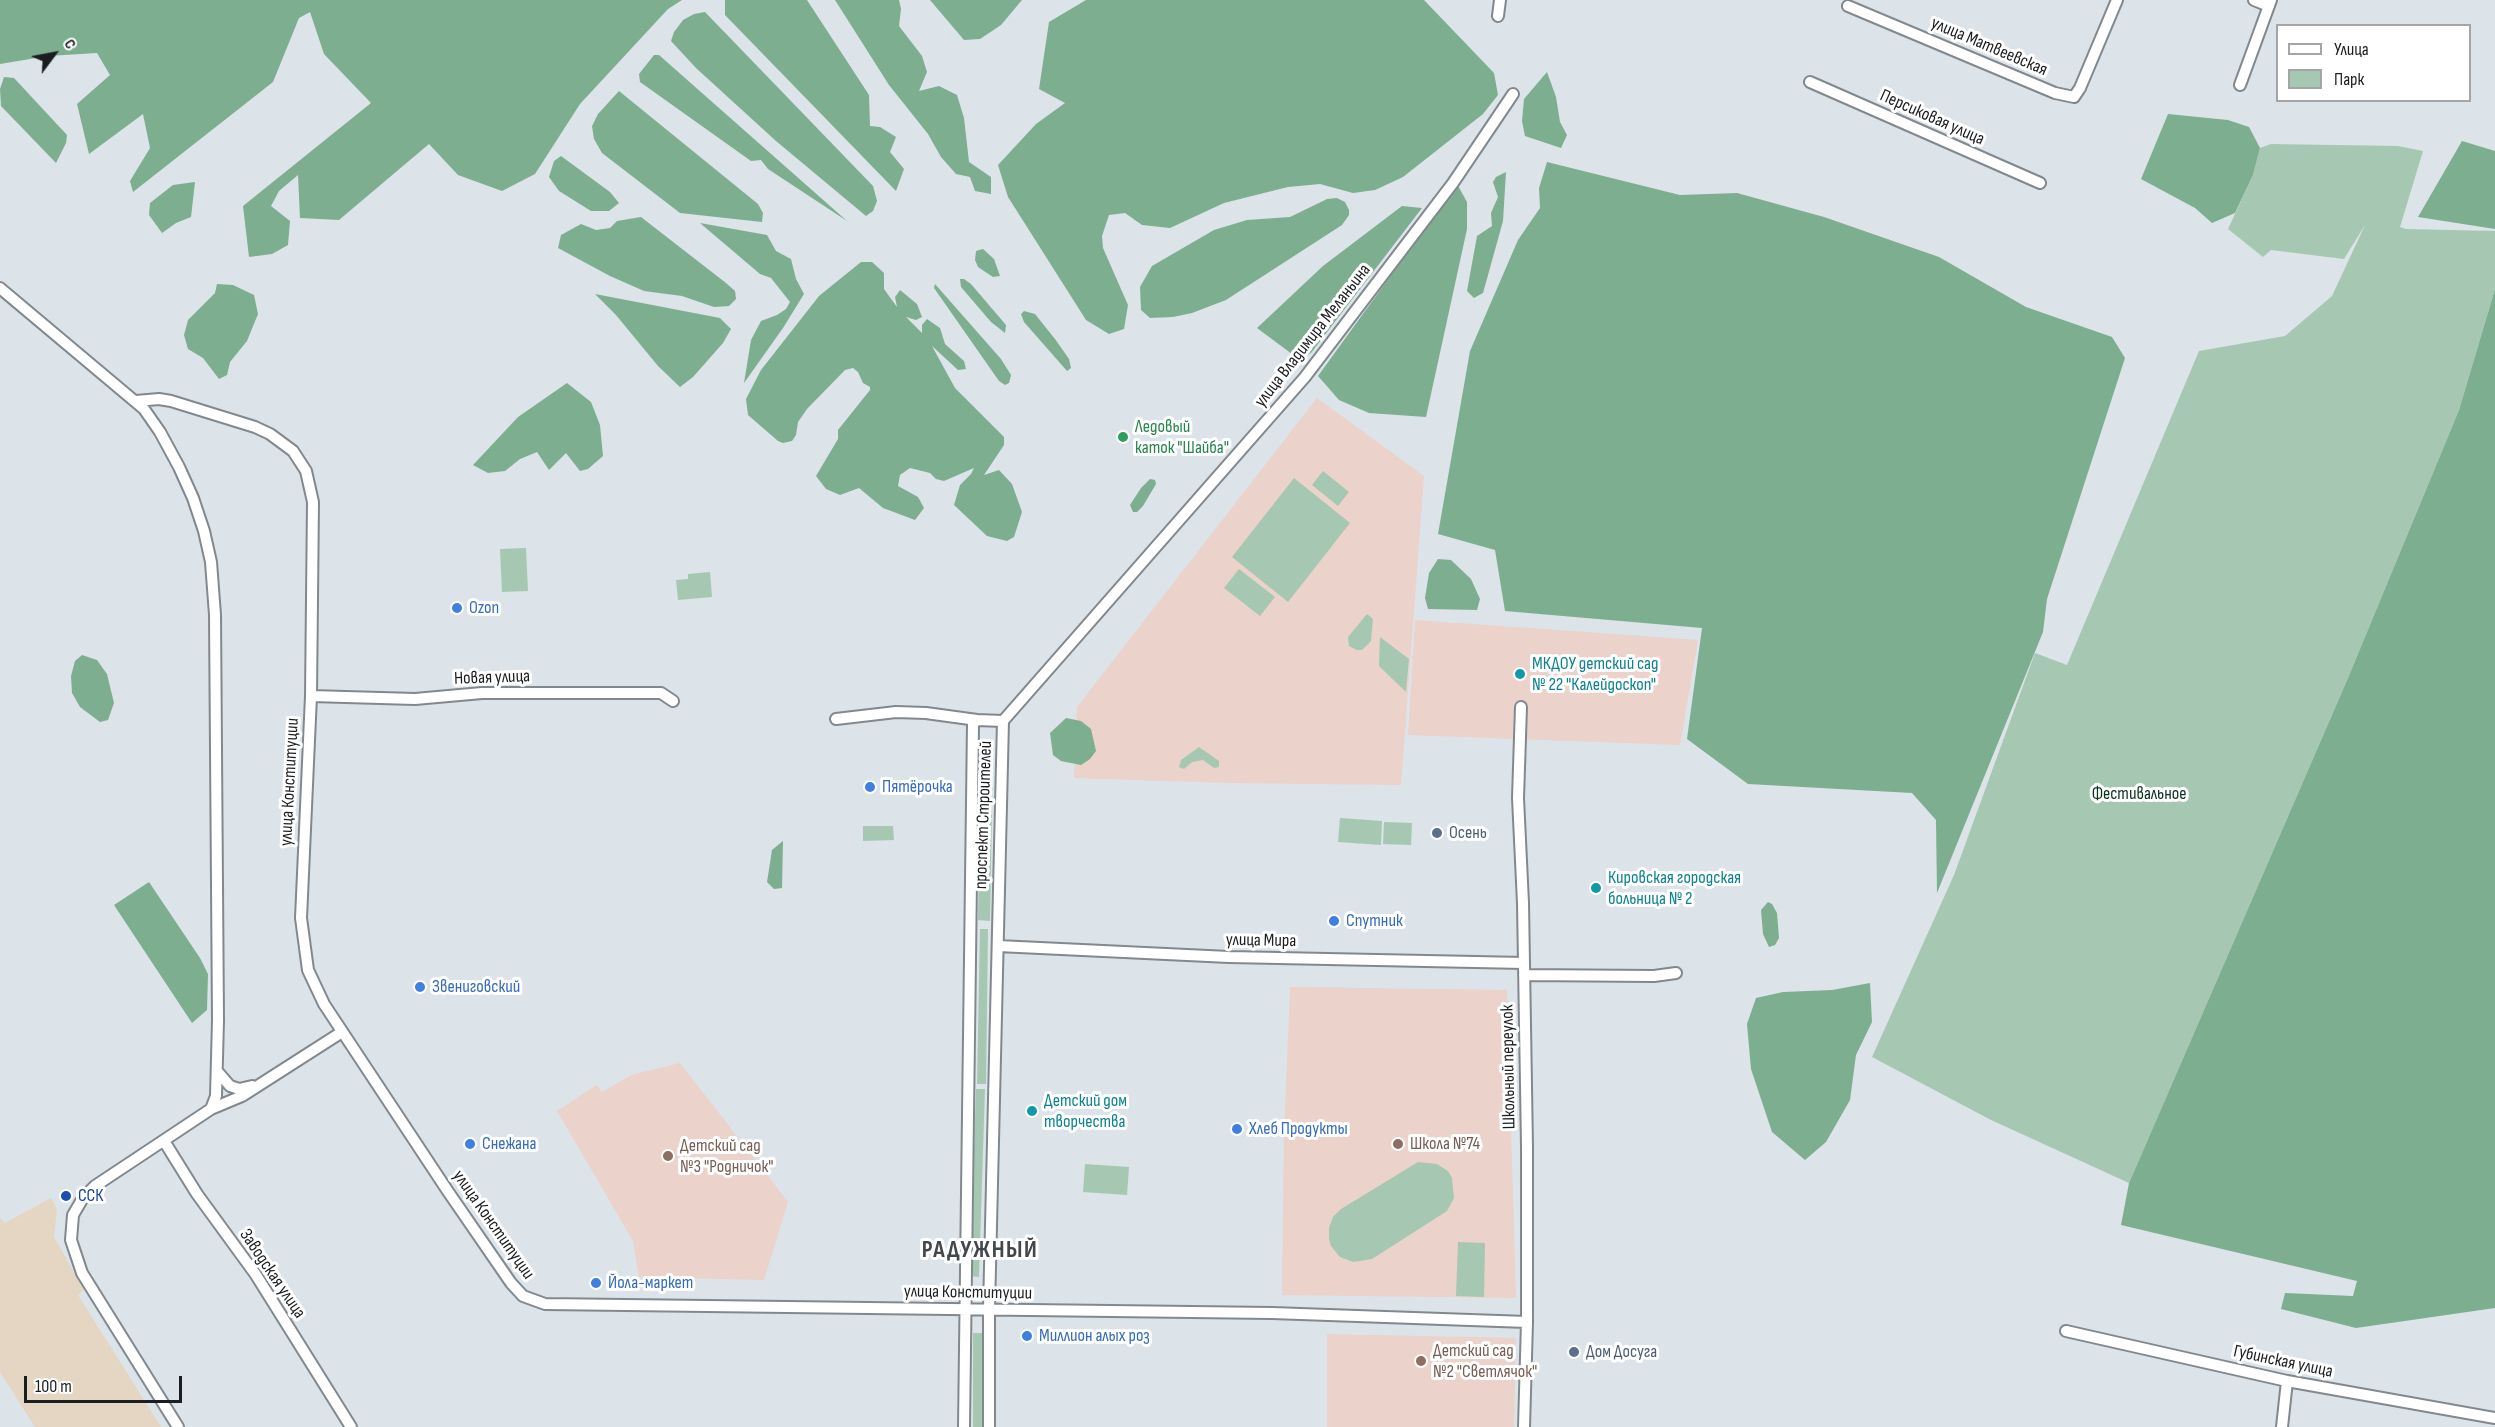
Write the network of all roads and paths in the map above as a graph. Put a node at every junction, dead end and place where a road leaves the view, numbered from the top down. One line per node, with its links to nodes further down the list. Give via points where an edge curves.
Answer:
1 (1500, 0): 6 (street)
2 (2117, 0): 5 (street, улица Матвеевская, via 2074,97 2055,93)
3 (2254, 0): 4 (street)
4 (2270, 3): 8 (street)
5 (1848, 6)
6 (1498, 16)
7 (1810, 82): 10 (street, Персиковая улица)
8 (2240, 85)
9 (1513, 94): 18 (street, улица Владимира Меланьина, via 1453,183 1305,377)
10 (2040, 183)
11 (0, 288): 12 (street)
12 (136, 401): 13 (street, улица Конституции, via 171,401 255,427 293,451 306,471 313,502); 23 (street, via 160,432 186,482 200,515 211,562 215,615)
13 (311, 696): 14 (street, Новая улица, via 415,699 482,693 661,693); 22 (street, улица Конституции, via 301,918 304,953 314,987)
14 (673, 701)
15 (1521, 707): 20 (street, Школьный переулок, via 1518,798)
16 (836, 719): 17 (street, via 896,712)
17 (977, 720): 18 (street, проспект Строителей); 27 (street, проспект Строителей, via 973,736)
18 (1003, 721): 19 (street, проспект Строителей)
19 (998, 946): 20 (street, улица Мира); 28 (street, проспект Строителей)
20 (1524, 969): 21 (street, улица Мира, via 1654,976); 29 (street, Школьный переулок)
21 (1676, 973)
22 (342, 1032): 24 (street); 27 (street, улица Конституции, via 523,1296 545,1304)
23 (217, 1071): 24 (street, via 230,1086 239,1089); 25 (street)
24 (261, 1084): 25 (street)
25 (211, 1109): 26 (street)
26 (164, 1141): 33 (street, via 88,1192 73,1215 70,1232 89,1285); 34 (street, Заводская улица, via 256,1275)
27 (964, 1309): 28 (street, улица Конституции); 35 (street, проспект Строителей)
28 (989, 1309): 29 (street, улица Конституции); 36 (street, проспект Строителей)
29 (1527, 1322): 37 (street, Школьный переулок)
30 (2066, 1331): 31 (street, Губинская улица)
31 (2287, 1381): 32 (street, Губинская улица); 38 (street)
32 (2495, 1418)
33 (178, 1427)
34 (351, 1427)
35 (964, 1427)
36 (989, 1427)
37 (1524, 1427)
38 (2282, 1427)

